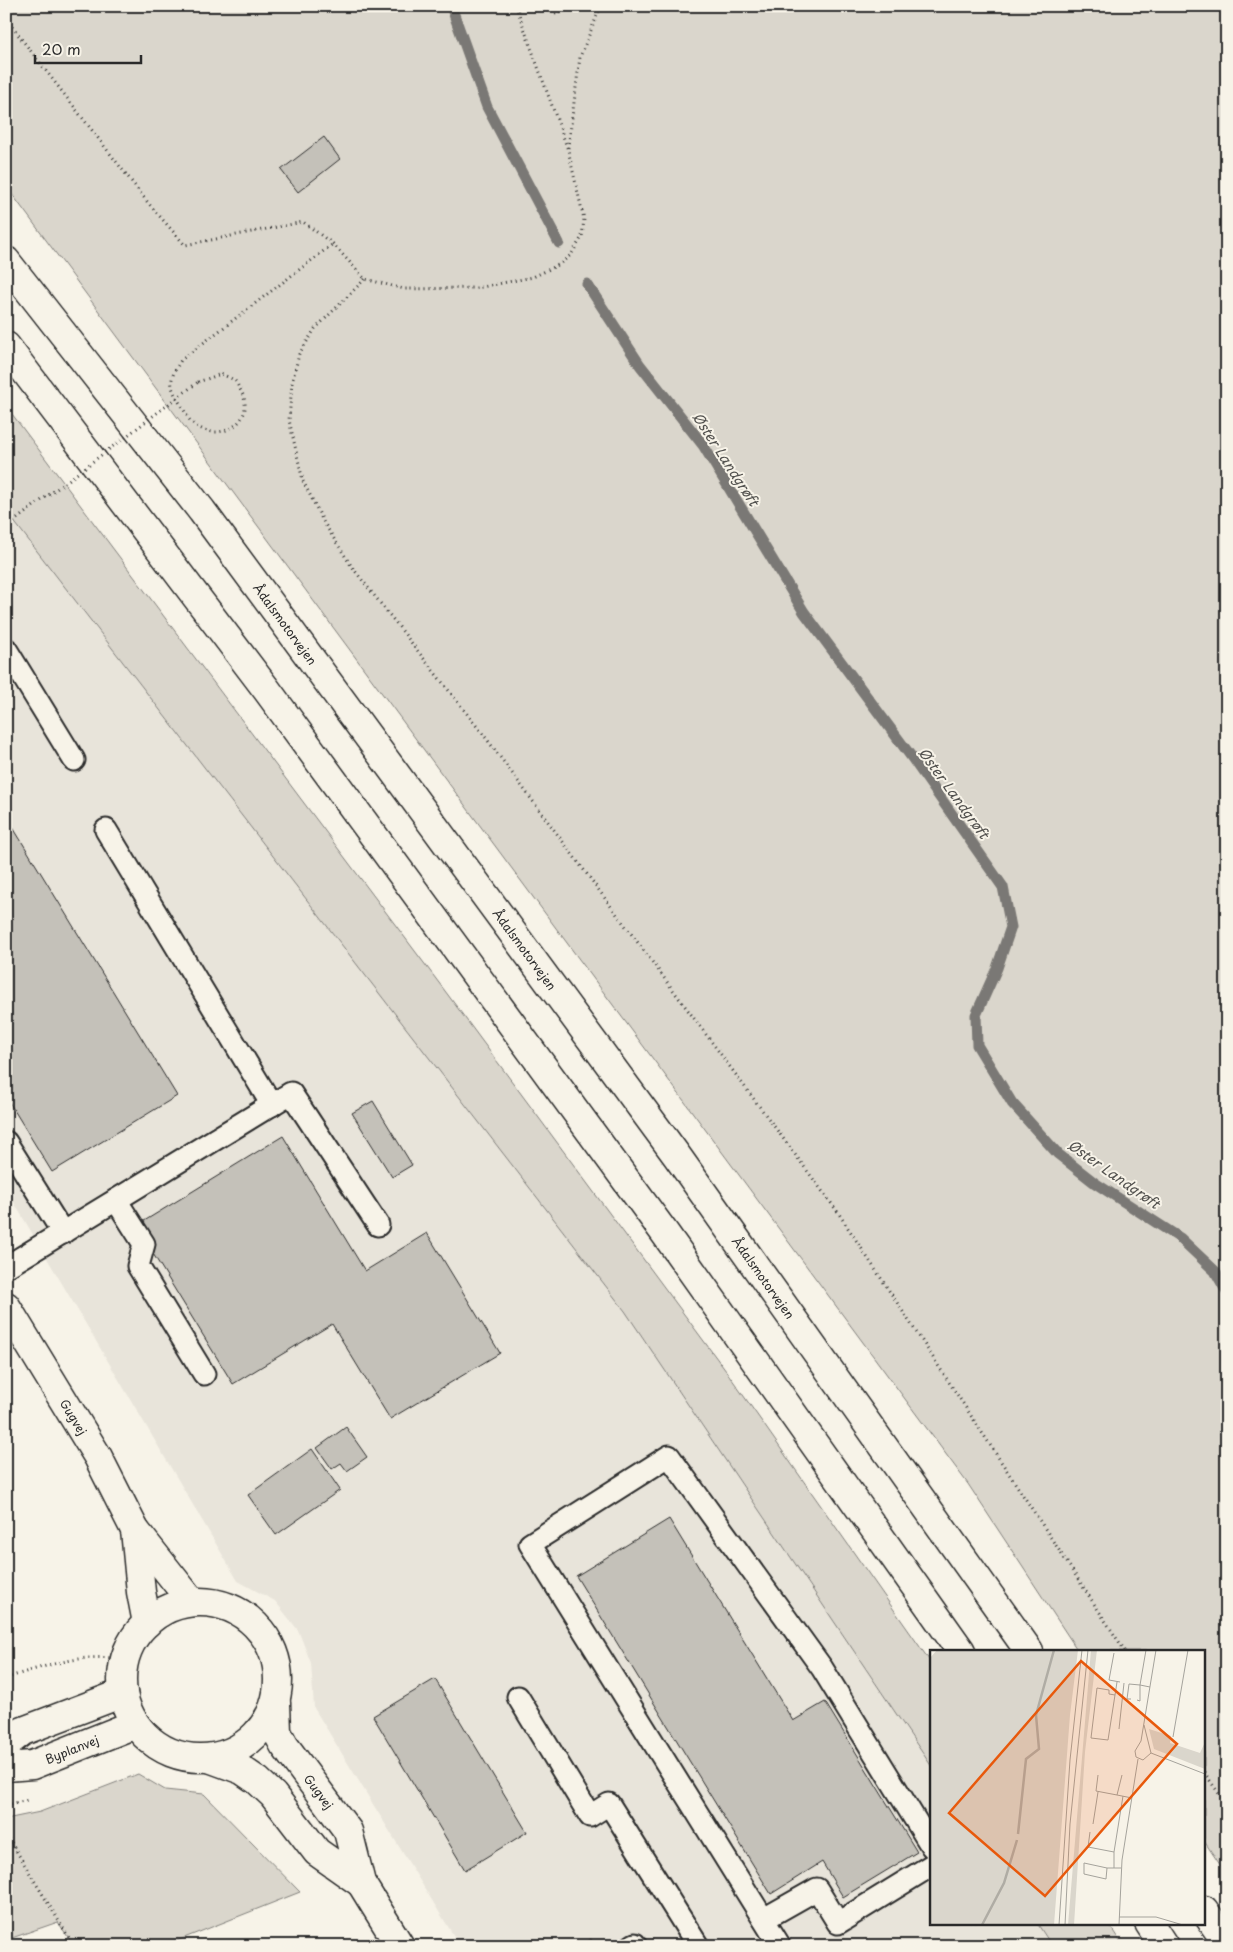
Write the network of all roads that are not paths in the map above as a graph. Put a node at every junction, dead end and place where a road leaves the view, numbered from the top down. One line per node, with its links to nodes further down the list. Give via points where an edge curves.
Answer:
1 (6, 260): 18 (main road, Ådalsmotorvejen, via 202,511 677,1156)
2 (6, 346): 17 (main road, via 267,690 664,1232)
3 (6, 649): 4 (lane)
4 (74, 760)
5 (106, 830): 6 (lane)
6 (272, 1105): 8 (lane); 9 (lane, via 291,1093)
7 (6, 1142): 10 (lane)
8 (116, 1200): 10 (lane); 13 (lane, via 144,1244 138,1266)
9 (378, 1225)
10 (63, 1233): 11 (lane)
11 (6, 1267)
12 (6, 1306): 14 (main road, Gugvej, via 98,1457)
13 (204, 1374)
14 (135, 1530): 15 (main road, Gugvej); 16 (main road, Gugvej)
15 (192, 1602): 16 (main road, via 172,1607); 21 (main road, via 214,1603 235,1609 268,1639 276,1659 279,1681)
16 (147, 1623): 19 (main road, via 136,1636 125,1660)
17 (960, 1650)
18 (1029, 1650)
19 (123, 1693): 22 (main road); 23 (main road, via 23,1731)
20 (518, 1697): 36 (lane, via 590,1816 609,1804)
21 (276, 1703): 24 (main road, via 254,1738 238,1750); 28 (main road, Gugvej, via 277,1732 348,1831)
22 (135, 1724): 24 (main road, via 153,1743 166,1751 180,1756); 25 (main road, Byplanvej, via 32,1765)
23 (6, 1744)
24 (209, 1758): 28 (main road, Gugvej, via 242,1770 258,1781 318,1852)
25 (6, 1767)
26 (930, 1844): 30 (lane, via 822,1668 669,1456 530,1544)
27 (930, 1866): 30 (lane, via 838,1923 817,1889)
28 (361, 1883): 33 (main road, Gugvej)
29 (1206, 1913): 32 (main road)
30 (764, 1919): 37 (lane)
31 (1150, 1924): 38 (main road)
32 (1227, 1943)
33 (400, 1946)
34 (632, 1946): 35 (lane)
35 (636, 1946)
36 (698, 1946)
37 (780, 1946)
38 (1164, 1946)

